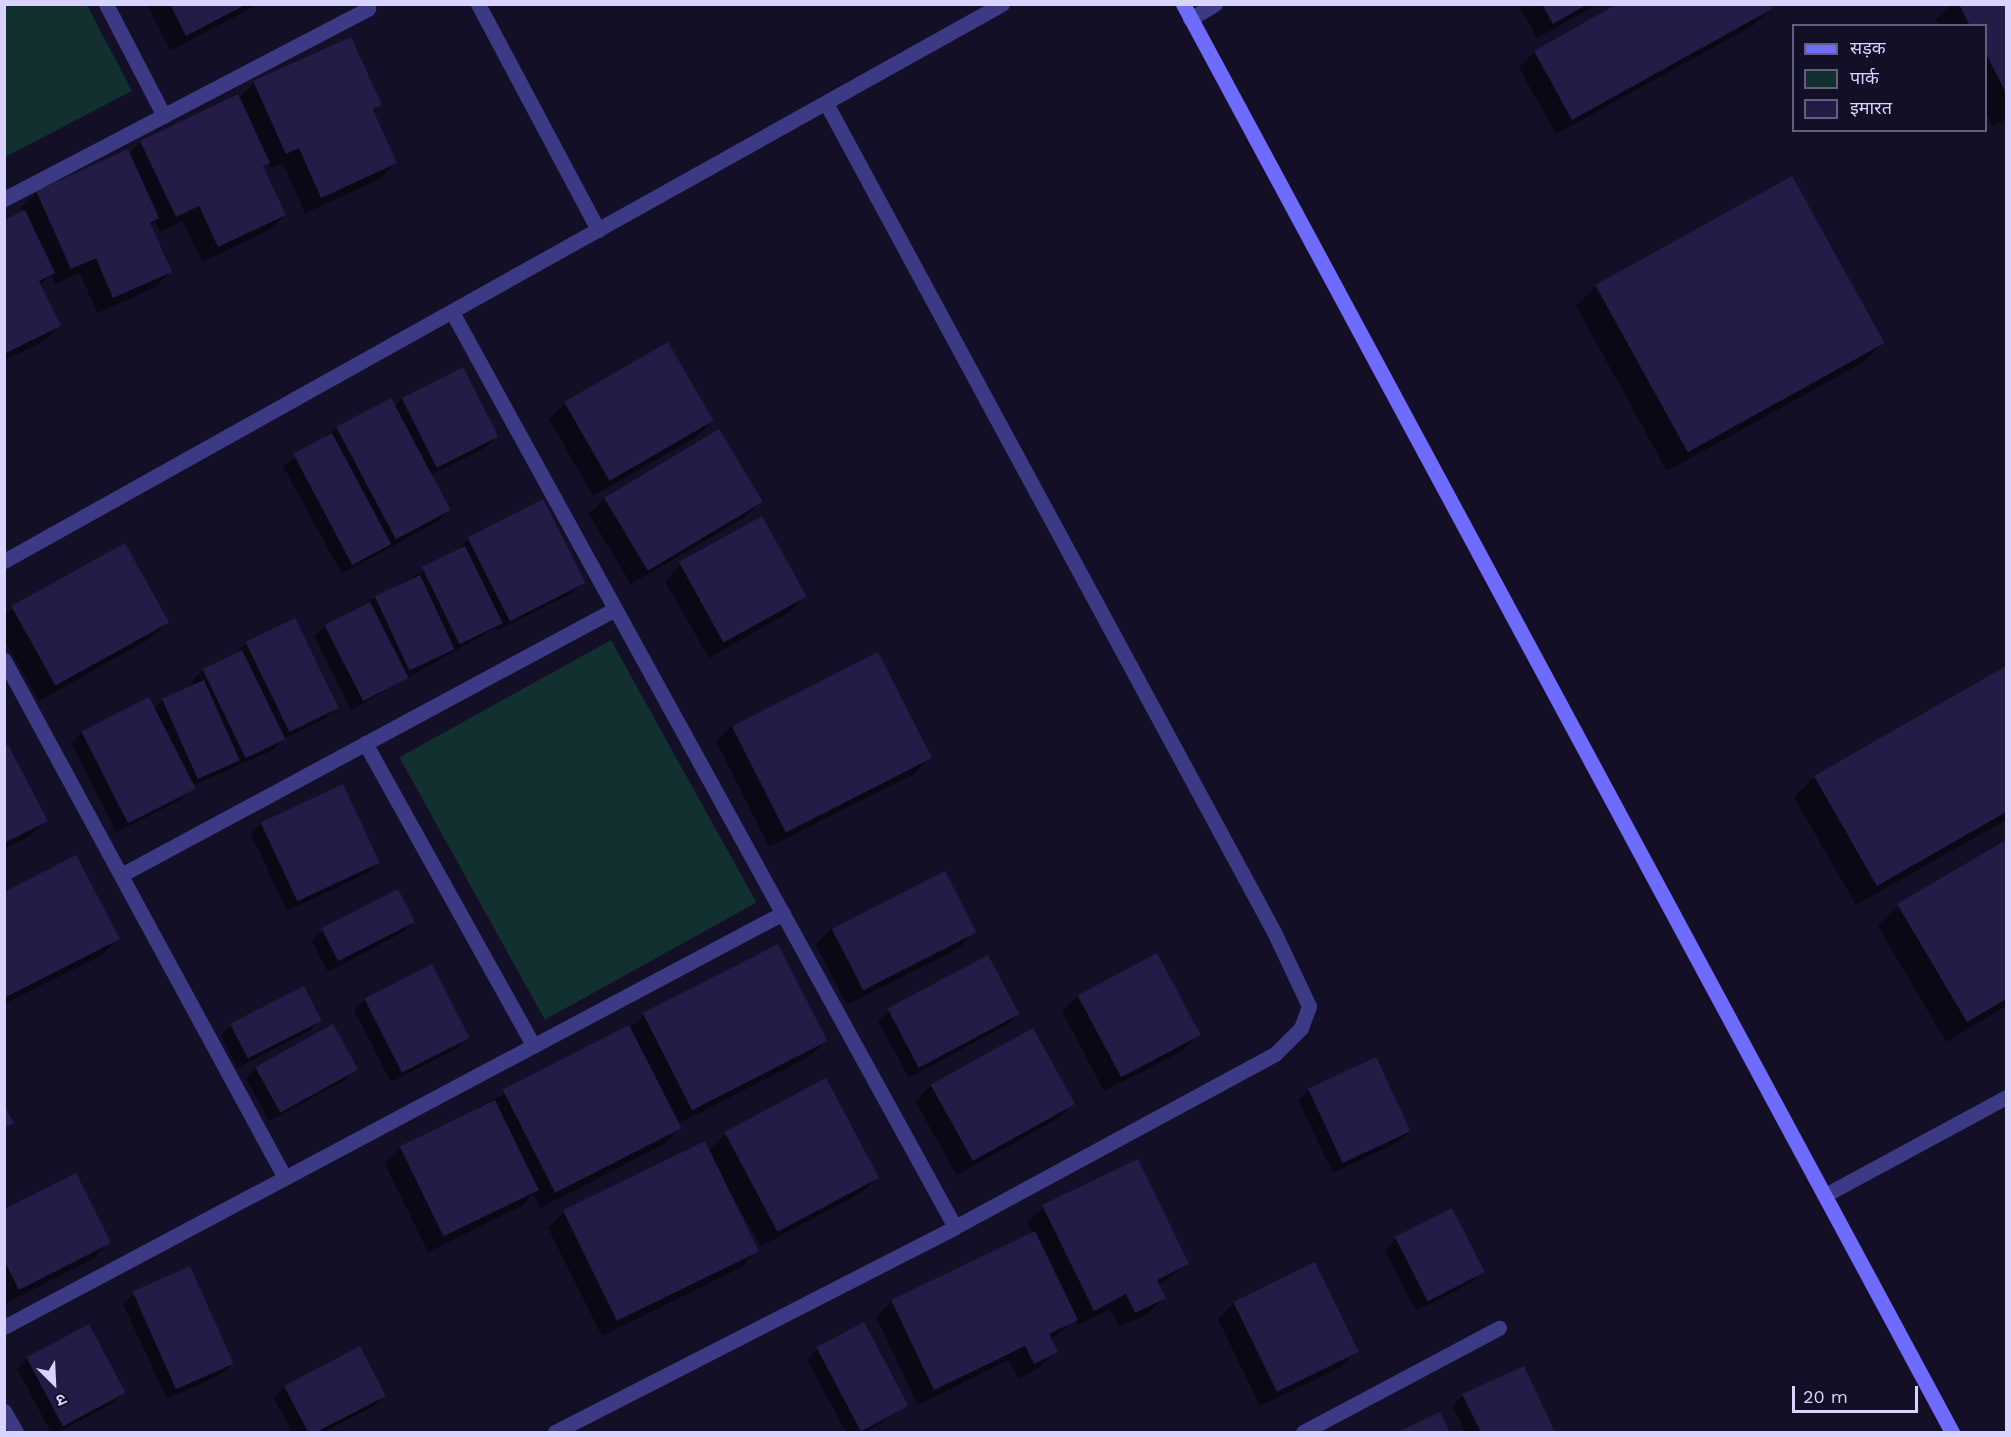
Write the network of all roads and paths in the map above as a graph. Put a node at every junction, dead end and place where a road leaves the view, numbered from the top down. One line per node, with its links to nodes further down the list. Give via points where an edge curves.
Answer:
1 (106, 4): 8 (street)
2 (478, 4): 10 (street)
3 (1002, 4): 7 (street)
4 (1215, 4): 6 (street)
5 (368, 9): 8 (street)
6 (1186, 12): 21 (street)
7 (826, 103): 10 (street); 22 (street, via 1274,932 1309,1006 1301,1029 1275,1054)
8 (164, 116): 9 (street)
9 (4, 199)
10 (598, 230): 11 (street)
11 (452, 312): 12 (street); 13 (street)
12 (4, 561)
13 (615, 609): 15 (street); 17 (street)
14 (4, 660): 16 (street)
15 (365, 743): 16 (street); 18 (street)
16 (121, 875): 20 (street)
17 (783, 913): 18 (street); 22 (street)
18 (533, 1045): 20 (street)
19 (2007, 1097): 21 (street)
20 (285, 1178): 23 (street)
21 (1825, 1195): 29 (street)
22 (955, 1227): 27 (street)
23 (4, 1327)
24 (1499, 1328): 28 (street)
25 (4, 1411): 26 (street)
26 (16, 1432)
27 (555, 1432)
28 (1303, 1432)
29 (1952, 1432)

